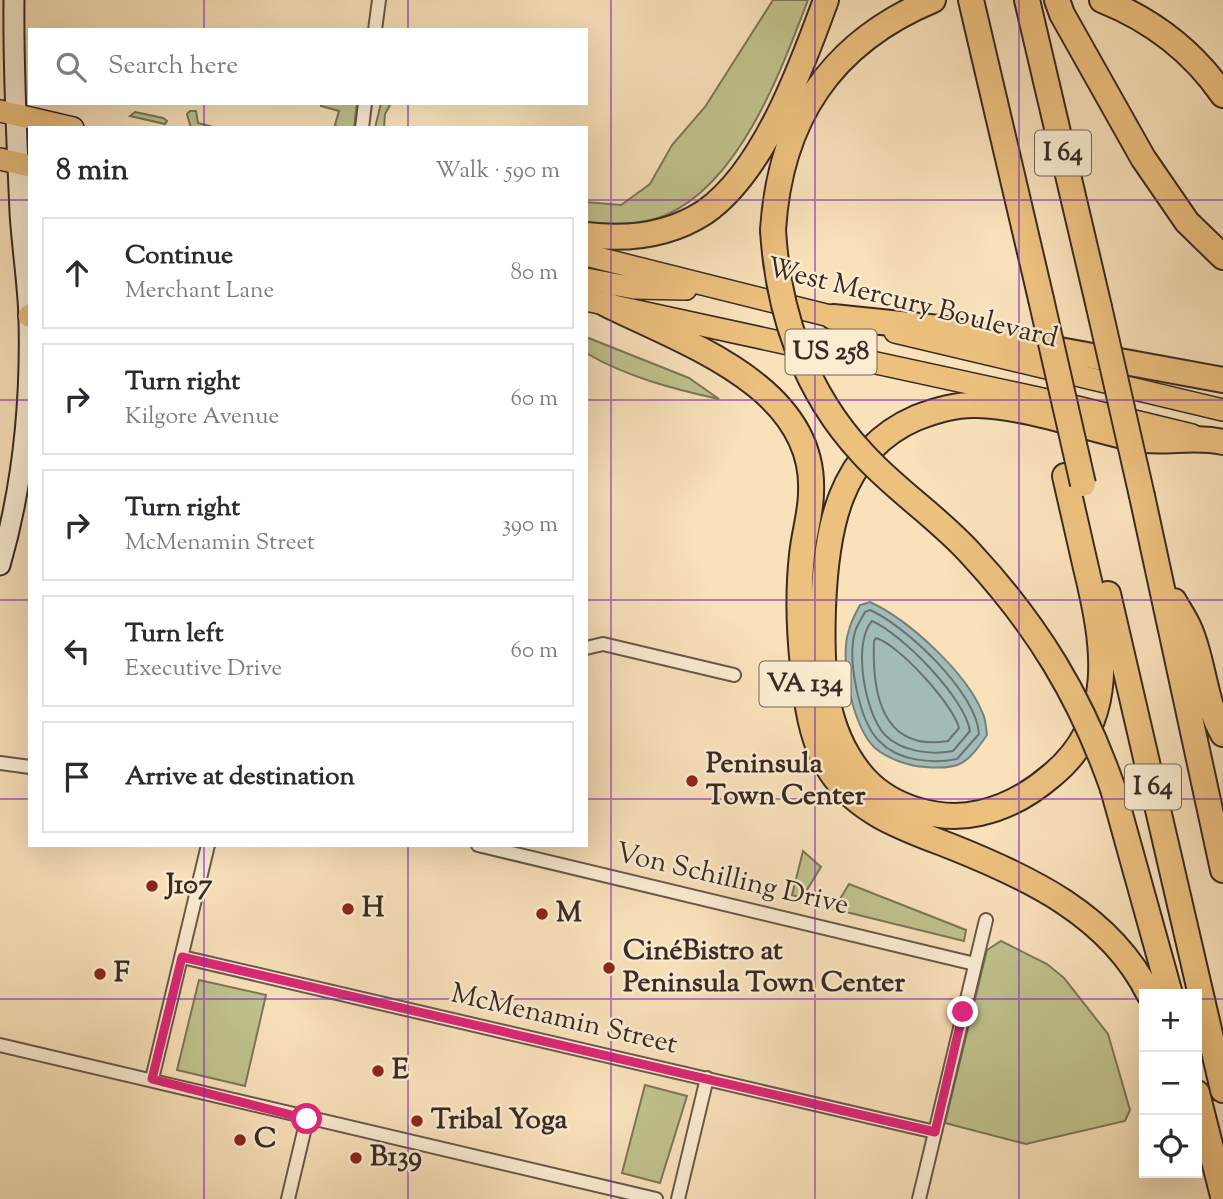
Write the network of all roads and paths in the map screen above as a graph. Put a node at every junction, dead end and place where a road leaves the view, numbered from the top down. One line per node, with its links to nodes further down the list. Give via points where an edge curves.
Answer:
1 (14, 0): 12 (street)
2 (379, 0): 9 (street)
3 (826, 0): 16 (highway, via 763,144 726,193 705,212 666,230 628,237)
4 (933, 0): 43 (highway, bridge, via 894,18 841,59 794,128 779,177 773,230 781,295 809,377 828,410 862,454 969,551 1049,650 1113,789)
5 (971, 0): 28 (highway, I 64, bridge, via 1020,209 1032,297)
6 (1027, 0): 30 (highway, I 64, bridge)
7 (1057, 0): 18 (highway, via 1143,158 1187,222)
8 (1111, 4): 10 (highway, via 1144,20 1188,52)
9 (375, 28)
10 (1223, 94)
11 (365, 105): 14 (street)
12 (8, 112): 13 (main road); 15 (street)
13 (65, 126)
14 (362, 126)
15 (16, 163): 21 (street)
16 (588, 235)
17 (588, 255): 20 (main road, West Mercury Boulevard / US 258)
18 (1223, 257)
19 (588, 279): 20 (main road, via 634,288)
20 (734, 291): 23 (main road, West Mercury Boulevard / US 258)
21 (28, 294)
22 (596, 302): 27 (main road, US 258); 42 (highway, VA 134, via 711,356 755,383 783,409 803,442 811,486 802,555 800,642 820,752 846,791 893,825 1044,888 1116,947)
23 (833, 317): 25 (highway, via 939,328); 26 (main road, West Mercury Boulevard / US 258)
24 (28, 364): 29 (street, via 15,505)
25 (1223, 380)
26 (1223, 410)
27 (1220, 441): 28 (highway, via 1140,440 974,404 953,406 903,424 867,452 843,492 832,528 824,600 824,668 839,742 868,782 887,797 928,813 970,816 993,810 1014,802 1061,768 1087,732 1103,664)
28 (1074, 480): 47 (highway, I 64)
29 (0, 565)
30 (1160, 574): 33 (highway, via 1191,631); 38 (highway, I 64)
31 (588, 648): 32 (street, via 603,644)
32 (734, 675)
33 (1223, 734)
34 (0, 763): 35 (street)
35 (28, 767)
36 (208, 847): 40 (street)
37 (486, 847): 41 (street, Von Schilling Drive)
38 (1223, 870)
39 (986, 920): 41 (street)
40 (182, 957): 45 (street, McMenamin Street); 46 (street)
41 (975, 964): 50 (street)
42 (1145, 989)
43 (1169, 989)
44 (0, 1045): 46 (street)
45 (706, 1078): 50 (street, McMenamin Street); 55 (street)
46 (152, 1079): 49 (street)
47 (1223, 1090)
48 (1202, 1113): 52 (highway)
49 (307, 1119): 53 (street); 54 (street)
50 (935, 1132): 56 (street)
51 (1202, 1147): 57 (highway)
52 (1223, 1196)
53 (288, 1199)
54 (656, 1199)
55 (678, 1199)
56 (919, 1199)
57 (1217, 1199)

